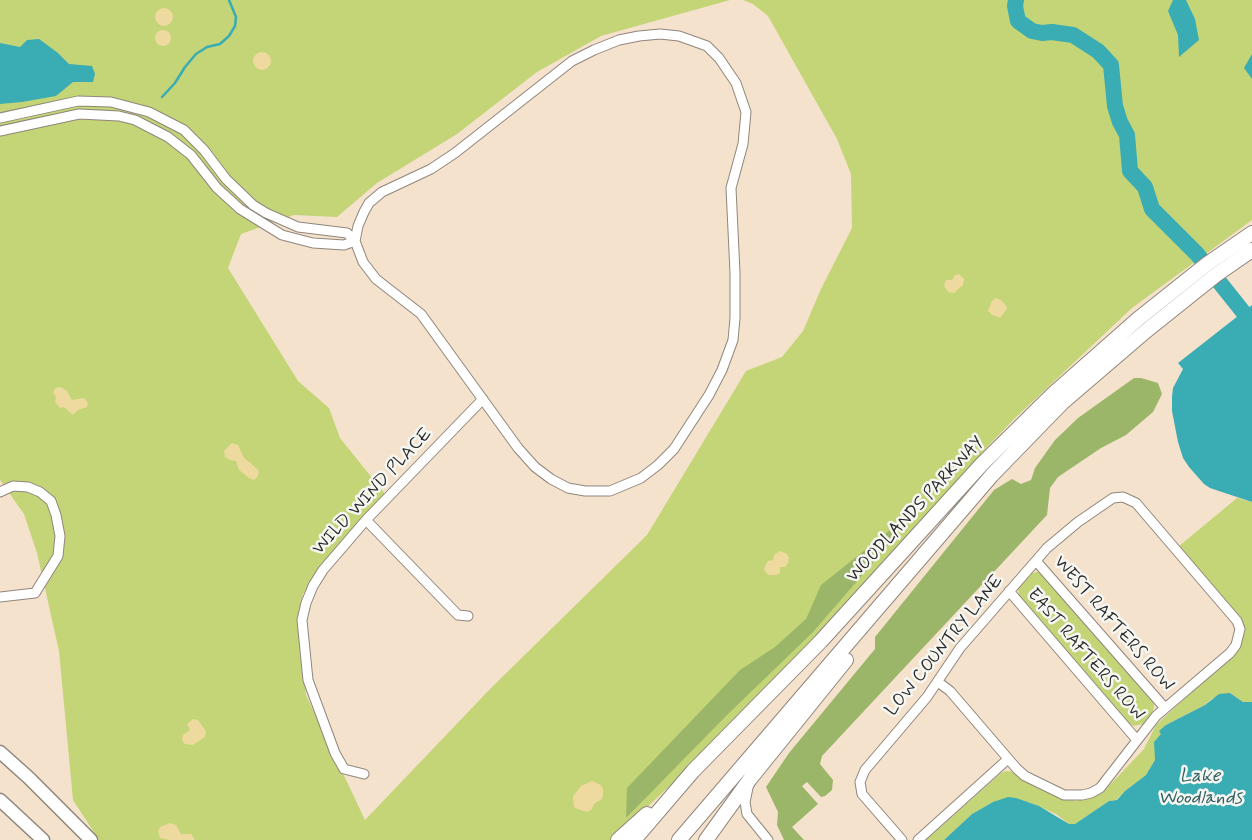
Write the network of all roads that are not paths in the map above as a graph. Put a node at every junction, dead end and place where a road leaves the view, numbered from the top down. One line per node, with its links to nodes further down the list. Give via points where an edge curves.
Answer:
1 (39, 109): 2 (street); 3 (street); 6 (street, via 78,102 111,102 149,112 184,130 253,205 298,227 347,233)
2 (0, 118)
3 (41, 121): 4 (street); 6 (street, via 87,114 135,120 168,136 191,155 217,188 240,209 282,236 313,243 344,245)
4 (0, 131)
5 (1252, 233): 21 (main road, WOODLANDS PARKWAY, via 1138,319 1053,394 982,464 821,641)
6 (355, 241): 8 (street, via 363,262 376,279 421,314); 8 (street, via 364,212 382,192 431,169 455,153 572,61 619,40 660,34 679,36 707,46 719,58 736,83 746,112 744,144 731,188 735,318 722,370 691,425 674,449 641,478 610,491 586,491 568,488 535,467)
7 (1252, 250): 11 (main road, WOODLANDS PARKWAY, via 1146,331 1062,403 992,475)
8 (483, 399): 10 (street, WILD WIND PLACE)
9 (0, 492): 14 (street, via 13,486 40,492 51,501 60,536 58,556 35,593)
10 (366, 520): 15 (street, via 458,615); 22 (street, WILD WIND PLACE, via 318,578 302,620 308,680 334,753 344,769)
11 (934, 544): 23 (main road, via 920,568); 30 (main road, WOODLANDS PARKWAY)
12 (1036, 561): 13 (street, LOW COUNTRY LANE); 17 (street, WEST RAFTERS ROW); 17 (street, LOW COUNTRY LANE, via 1078,522 1113,498 1122,497 1136,503 1237,621 1240,629 1230,653)
13 (1009, 591): 16 (street, LOW COUNTRY LANE, via 960,648); 18 (street, EAST RAFTERS ROW)
14 (0, 598)
15 (468, 616)
16 (938, 682): 20 (street, via 950,691); 33 (street, LOW COUNTRY LANE, via 861,777 862,794)
17 (1165, 708): 18 (street)
18 (1137, 740): 20 (street, via 1100,788 1082,795 1064,795 1025,776)
19 (0, 752): 27 (main road)
20 (1008, 759): 25 (street)
21 (693, 771): 28 (main road); 29 (main road, WOODLANDS PARKWAY)
22 (364, 774)
23 (750, 779): 31 (main road); 32 (street, via 745,802 747,814)
24 (0, 800): 26 (main road)
25 (917, 839)
26 (43, 840)
27 (91, 840)
28 (618, 840)
29 (634, 840)
30 (679, 840)
31 (706, 840)
32 (768, 840)
33 (902, 840)

